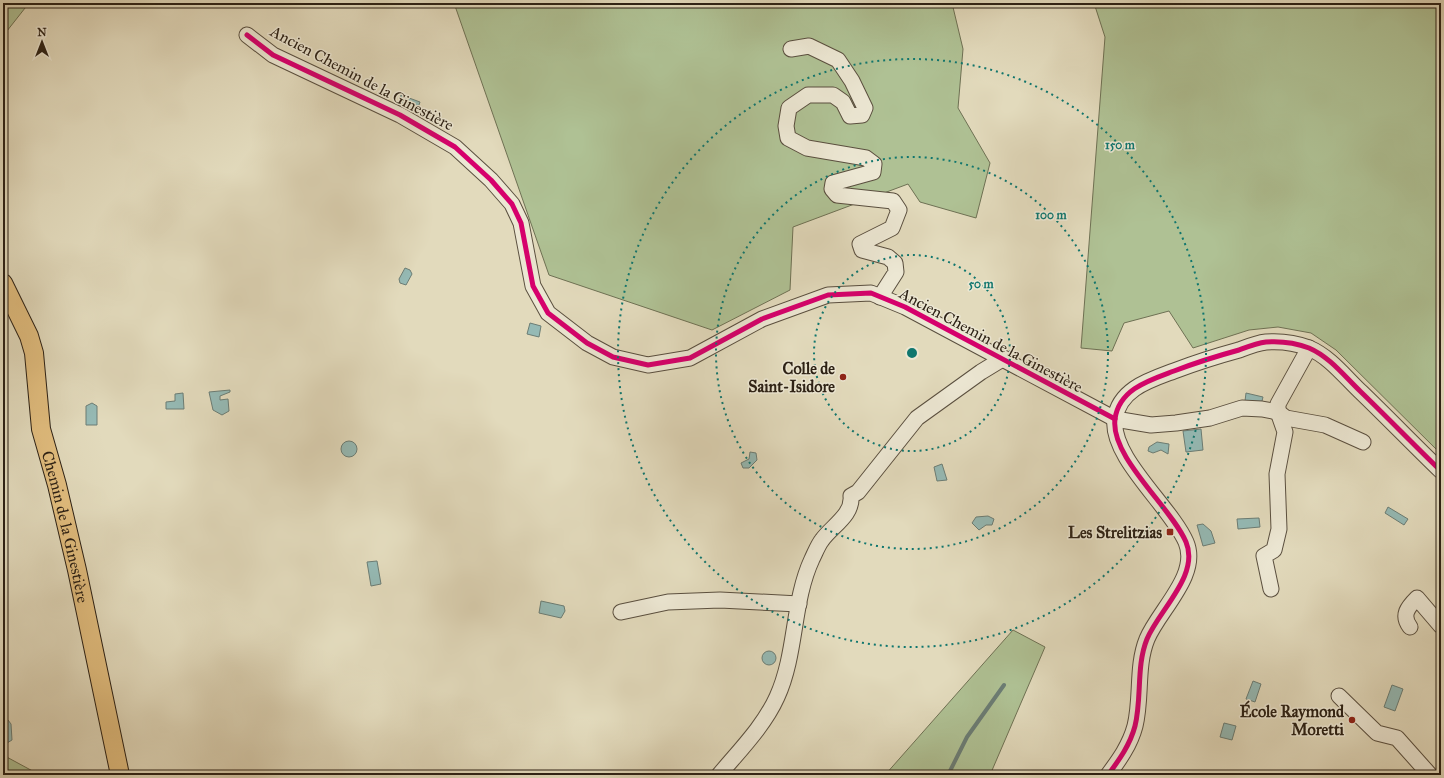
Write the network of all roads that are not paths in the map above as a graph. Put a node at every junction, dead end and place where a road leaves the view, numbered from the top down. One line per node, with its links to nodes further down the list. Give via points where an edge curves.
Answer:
1 (247, 35): 4 (street, Ancien Chemin de la Ginestière, via 273,54 400,115 455,147 491,180 512,204 521,223 533,286 548,313 587,343 613,357 648,365 690,358 762,319 828,295 871,293)
2 (791, 49): 4 (street, via 809,46 838,60 866,108 862,115 850,116 843,102 833,95 808,95 789,108 786,126 788,138 807,148 866,158 874,164 873,172 833,182 832,190 837,195 893,201 899,210 892,228 860,244 862,250 888,257 895,263 896,272)
3 (3, 283): 17 (main road, Chemin de la Ginestière, via 29,336 34,353 41,429 77,570)
4 (880, 297): 6 (street, Ancien Chemin de la Ginestière, via 905,307)
5 (1309, 348): 7 (street, via 1282,394); 8 (street, via 1281,342 1264,342 1198,362 1144,382 1125,397); 10 (street, via 1331,363)
6 (1004, 358): 8 (street, Ancien Chemin de la Ginestière); 12 (street, via 917,418 858,492 851,496 852,504 847,513 821,541 805,576)
7 (1278, 412): 8 (street, Ancien Chemin de la Ginestière, via 1242,408 1210,418 1151,425); 9 (street, Ancien Chemin de la Ginestière, via 1286,418 1325,425); 11 (street, via 1285,432 1277,474 1280,529 1274,550 1264,556)
8 (1115, 419): 19 (street, via 1118,440 1127,457 1186,542 1189,563 1181,585 1156,621 1146,641 1136,725 1124,753)
9 (1363, 442)
10 (1441, 471)
11 (1271, 589)
12 (799, 604): 13 (street, via 720,600 668,602); 18 (street, via 785,674 777,698 762,722)
13 (621, 612)
14 (1441, 626): 15 (street, via 1417,598 1405,614)
15 (1410, 627)
16 (1338, 696): 20 (street, via 1377,732 1397,738)
17 (120, 775)
18 (719, 775)
19 (1108, 775)
20 (1430, 775)

